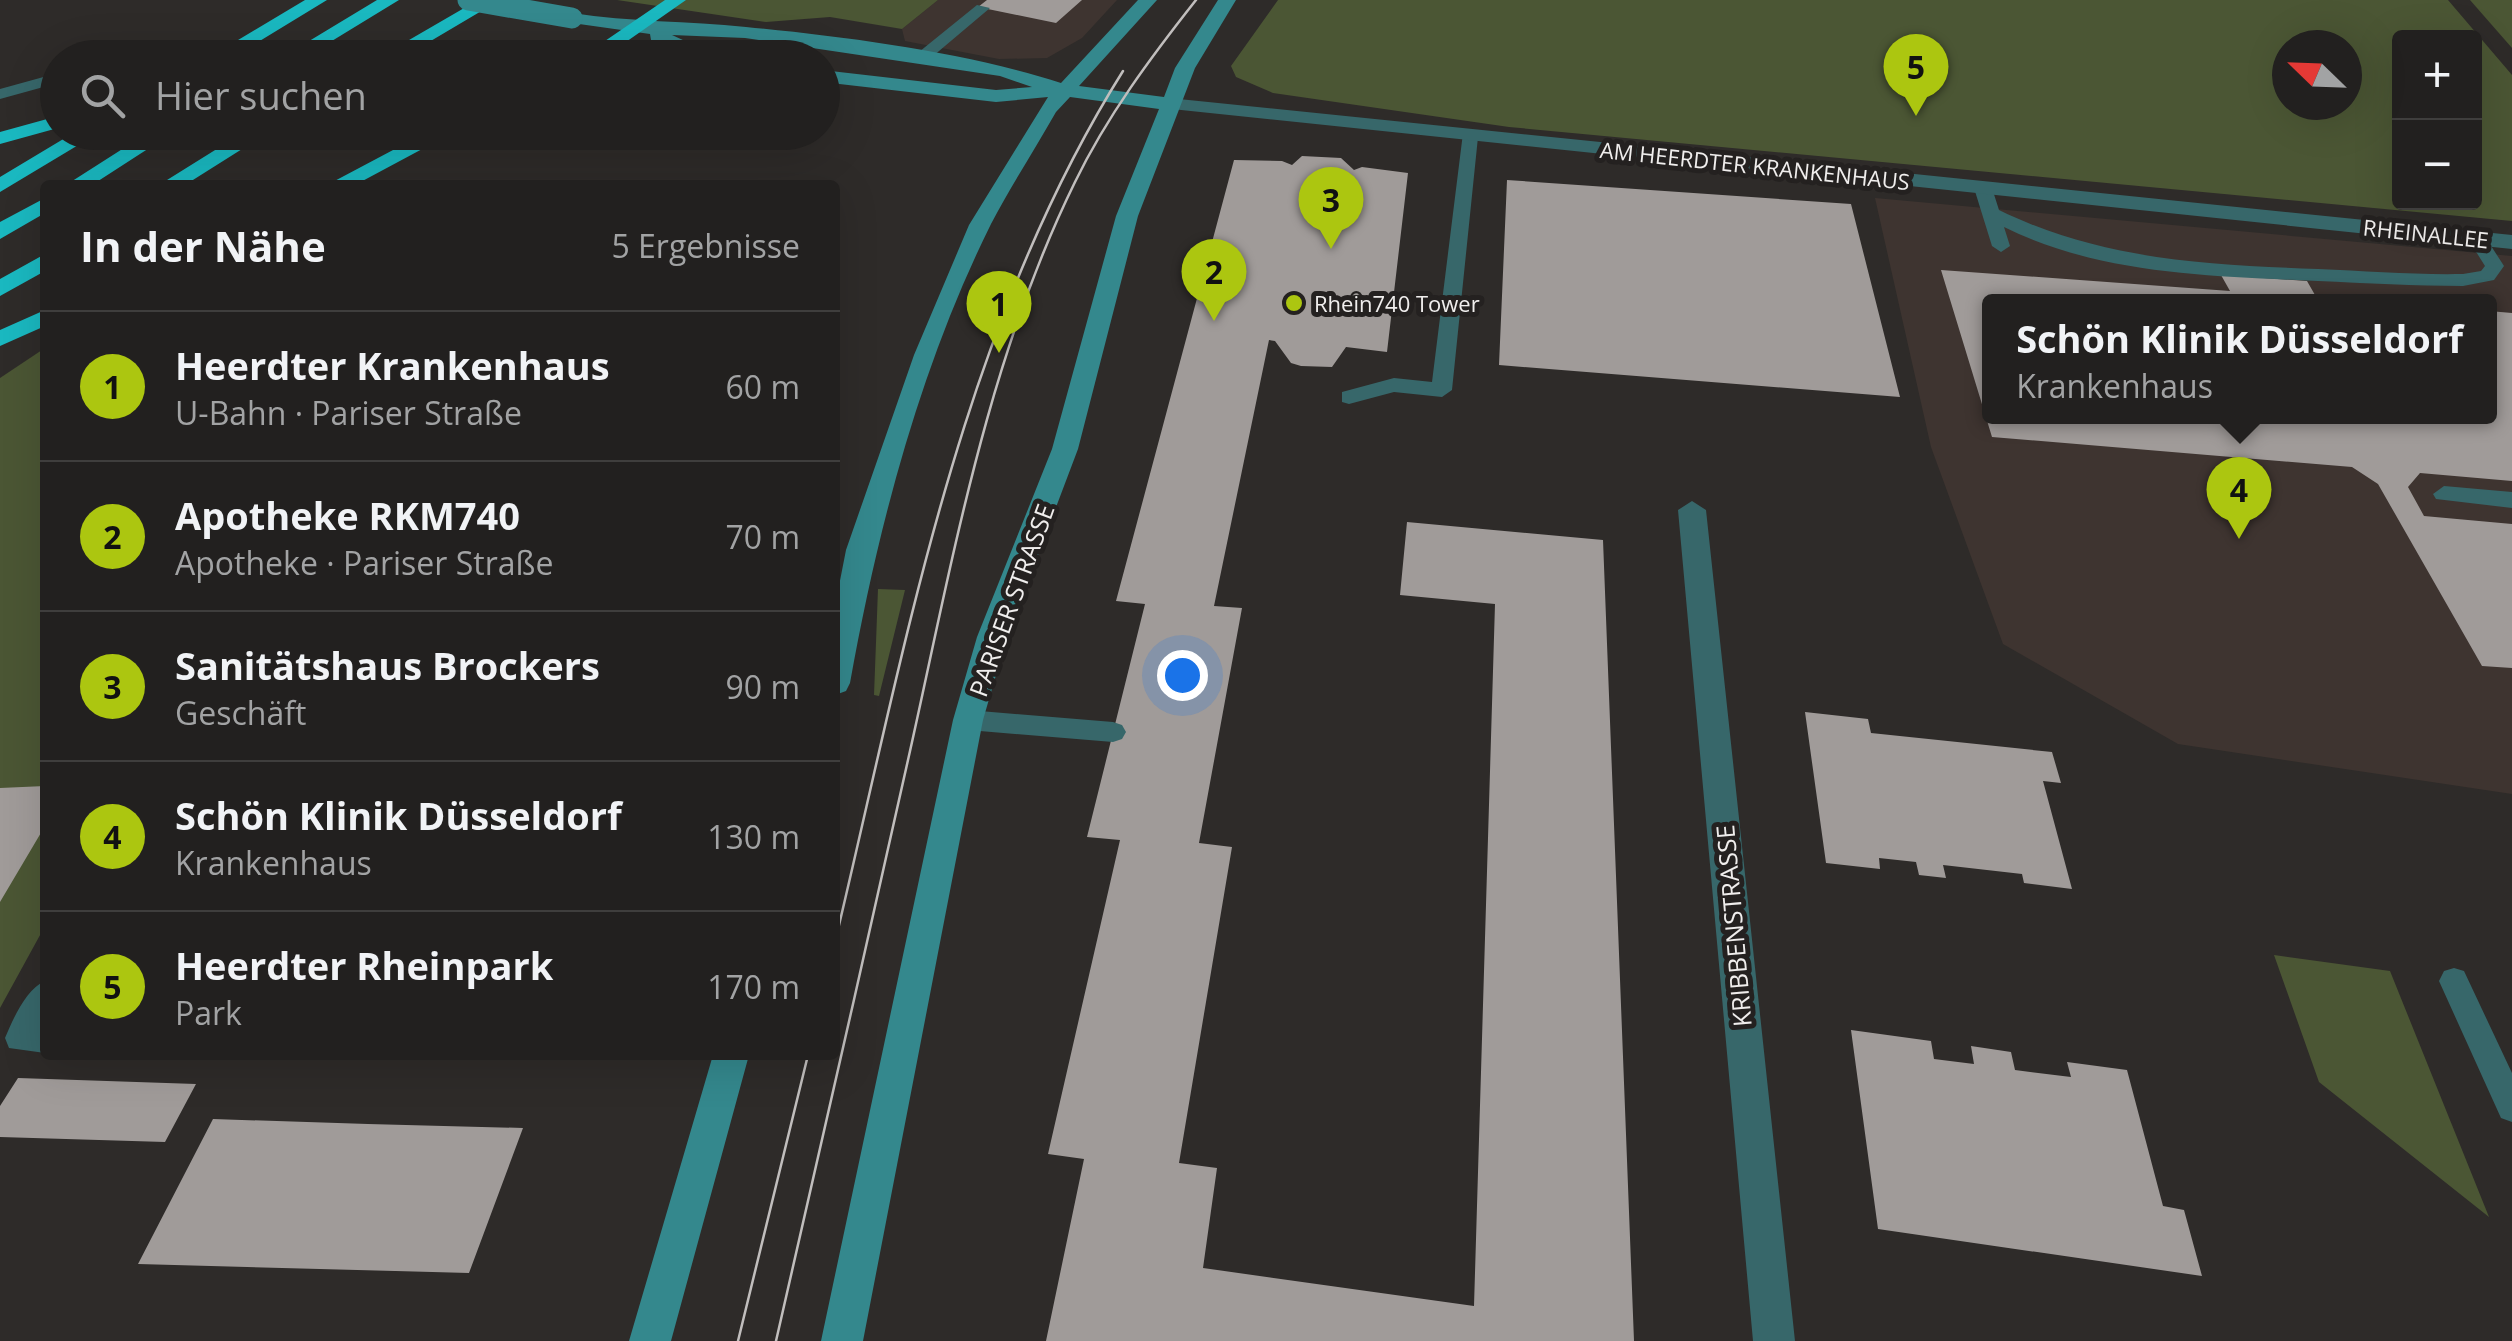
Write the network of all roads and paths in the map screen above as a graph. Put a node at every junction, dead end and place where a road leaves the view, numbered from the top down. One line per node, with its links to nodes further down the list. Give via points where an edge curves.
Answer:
1 (318, 0): 10 (highway)
2 (390, 0): 11 (highway)
3 (468, 0): 9 (main road, bridge)
4 (491, 0): 12 (highway)
5 (677, 0): 9 (highway)
6 (1148, 0): 20 (main road)
7 (1227, 0): 22 (main road, PARISER STRASSE)
8 (982, 8): 17 (lane)
9 (636, 28): 13 (highway); 14 (main road); 15 (main road)
10 (248, 40)
11 (321, 40)
12 (420, 40)
13 (617, 40)
14 (666, 40)
15 (798, 40)
16 (840, 46): 17 (main road)
17 (920, 58): 20 (main road, via 1020,75)
18 (840, 78): 20 (main road, via 996,96)
19 (40, 83): 21 (lane)
20 (1062, 90): 22 (main road); 50 (main road, via 980,224 926,355 852,576)
21 (0, 94)
22 (1170, 104): 24 (street, AM HEERDTER KRANKENHAUS); 51 (main road, PARISER STRASSE, via 1127,216 1066,448 992,636)
23 (40, 127): 25 (highway)
24 (1469, 137): 34 (street, AM HEERDTER KRANKENHAUS); 46 (lane, via 1442,390 1394,386)
25 (0, 138)
26 (60, 150): 33 (highway)
27 (134, 150): 30 (highway)
28 (229, 150): 31 (highway)
29 (408, 150): 32 (highway)
30 (85, 180)
31 (178, 180)
32 (348, 180)
33 (0, 186)
34 (1983, 188): 36 (lane); 37 (street, AM HEERDTER KRANKENHAUS)
35 (40, 207): 38 (highway)
36 (1991, 213): 39 (lane, via 2104,253 2238,272 2463,280 2486,276 2496,266); 41 (lane)
37 (2341, 225): 39 (street, RHEINALLEE)
38 (0, 232)
39 (2477, 238): 40 (street, RHEINALLEE)
40 (2512, 242)
41 (2002, 246)
42 (40, 264): 43 (highway)
43 (0, 289)
44 (40, 319): 45 (highway)
45 (0, 338)
46 (1349, 396)
47 (2444, 494): 48 (lane)
48 (2512, 500)
49 (1692, 510): 60 (street, KRIBBENSTRASSE)
50 (840, 652)
51 (968, 720): 52 (lane); 59 (main road, PARISER STRASSE)
52 (1114, 732)
53 (2454, 981): 57 (lane)
54 (40, 1004): 55 (lane, via 20,1038)
55 (40, 1039)
56 (730, 1060): 58 (main road)
57 (2512, 1107)
58 (650, 1341)
59 (842, 1341)
60 (1774, 1341)

